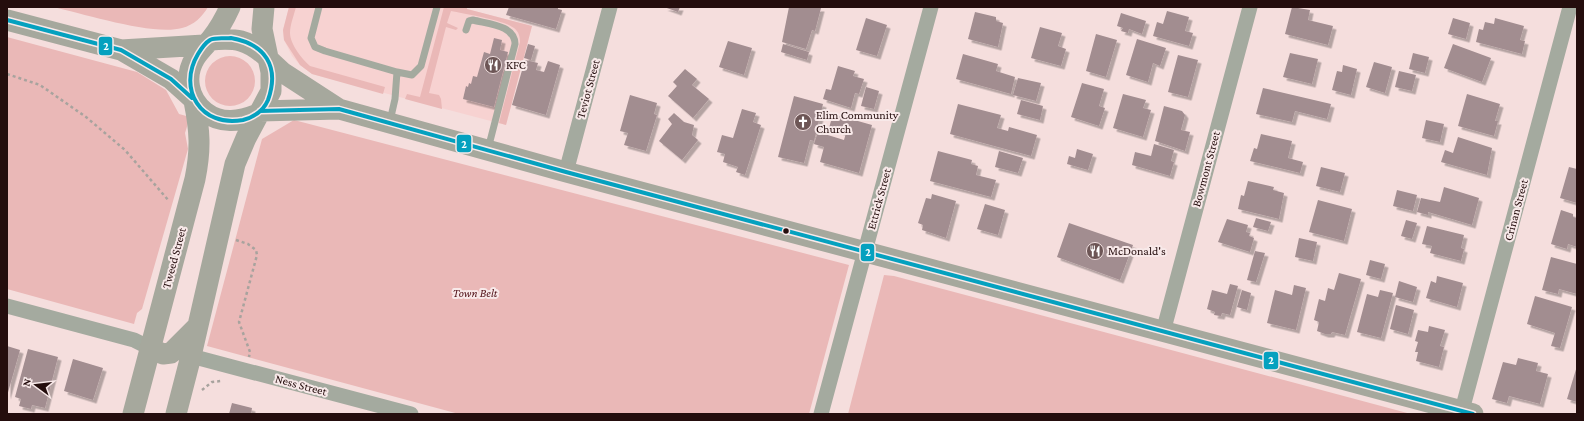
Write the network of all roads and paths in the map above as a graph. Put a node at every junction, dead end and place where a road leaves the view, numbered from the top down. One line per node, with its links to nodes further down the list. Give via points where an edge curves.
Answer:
1 (230, 7): 11 (main road, Tweed Street)
2 (264, 7): 13 (main road, via 262,29)
3 (319, 7): 14 (lane, via 311,38 315,47)
4 (437, 7): 14 (lane, via 421,66 412,75)
5 (610, 7): 21 (street, Teviot Street)
6 (931, 7): 24 (street, Ettrick Street)
7 (1250, 7): 27 (street, Bowmont Street)
8 (1570, 7): 33 (street, Crinan Street)
9 (7, 20): 12 (main road)
10 (466, 30): 20 (lane, via 469,21 473,20 505,29 515,38)
11 (207, 42): 12 (main road); 13 (main road, via 231,38 240,40 251,44); 16 (main road, Tweed Street, via 190,69)
12 (121, 50): 16 (main road, via 171,79)
13 (267, 58): 17 (main road, via 282,72); 18 (main road, via 272,77 271,91)
14 (397, 72): 19 (lane, via 395,99)
15 (7, 74): 22 (path, via 40,86 91,121 125,150 170,202)
16 (193, 99): 18 (main road, via 206,113 227,121 246,119); 28 (main road, Tweed Street, via 200,132 198,164)
17 (339, 109): 18 (main road); 19 (main road)
18 (259, 113): 26 (main road, via 241,149 230,181)
19 (389, 123): 20 (main road)
20 (487, 150): 21 (main road)
21 (566, 172): 24 (main road)
22 (168, 208)
23 (229, 238): 29 (path, via 248,244 256,250 257,255 239,322)
24 (865, 252): 27 (main road); 37 (street, Ettrick Street)
25 (7, 306): 28 (street, via 134,340)
26 (198, 327): 28 (main road, via 171,354 163,354); 30 (main road)
27 (1163, 332): 33 (main road)
28 (150, 348): 34 (main road, Tweed Street)
29 (250, 352)
30 (191, 356): 35 (main road); 36 (street, Ness Street)
31 (209, 380): 32 (path, via 208,385)
32 (218, 382)
33 (1465, 413)
34 (133, 414)
35 (176, 414)
36 (411, 414)
37 (821, 414)

